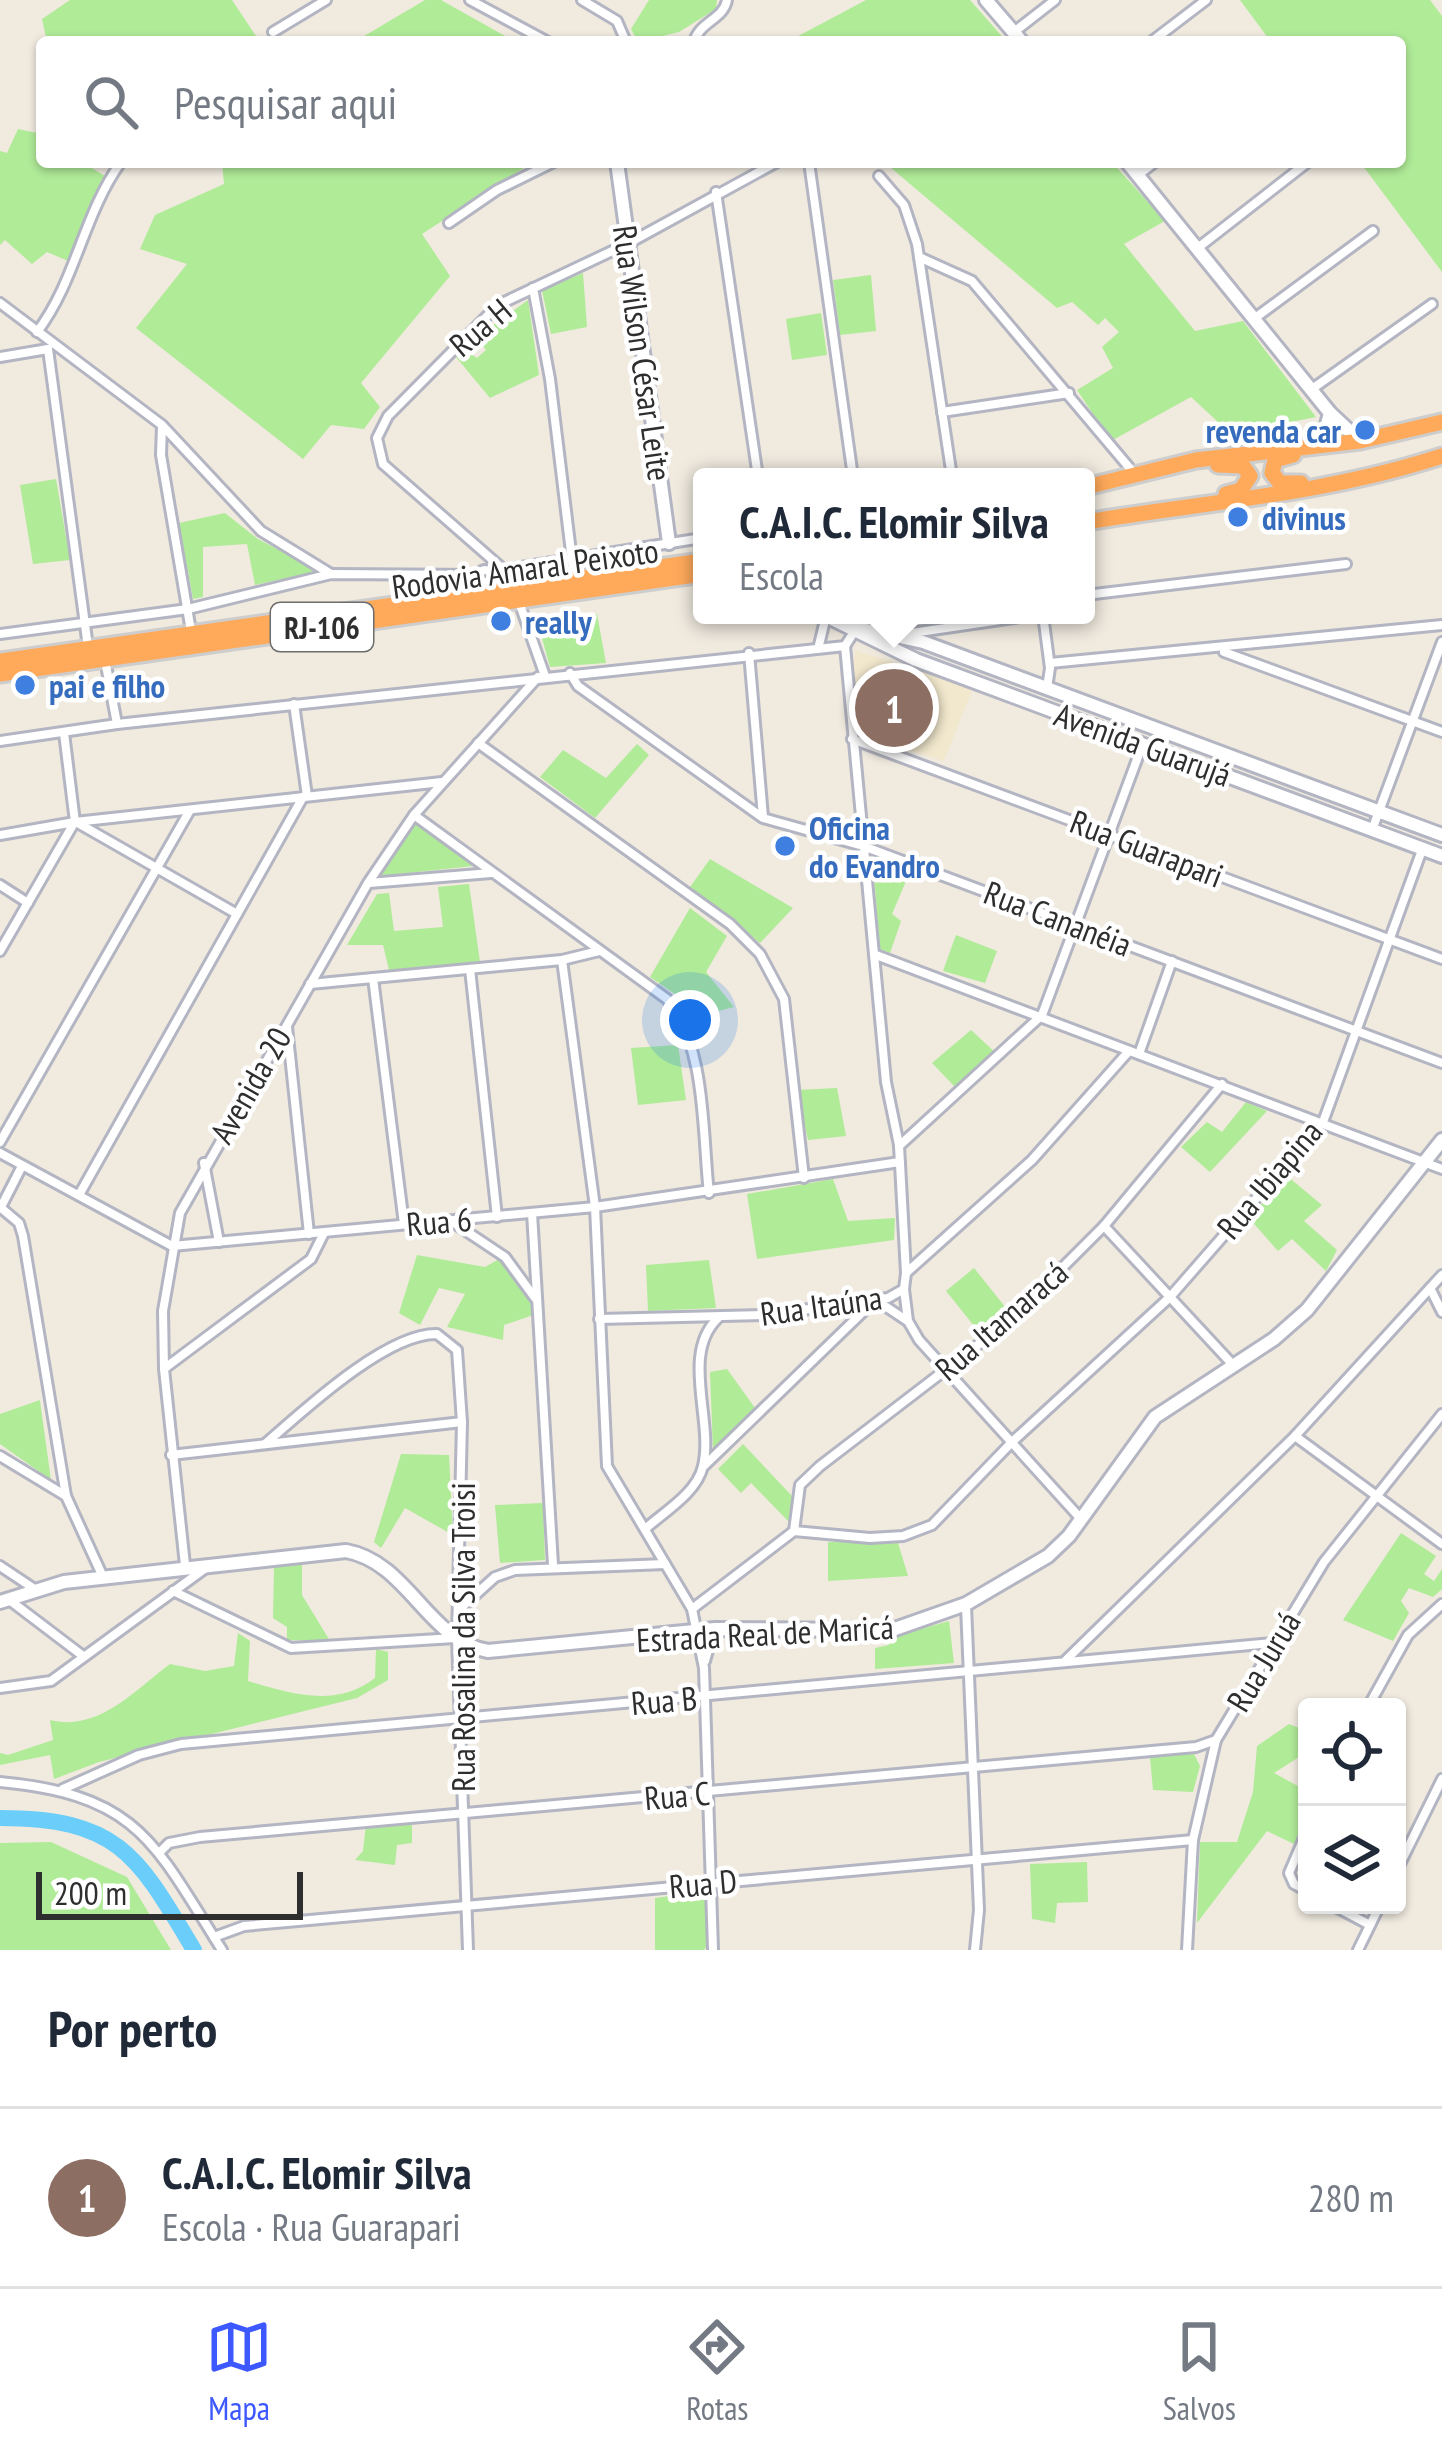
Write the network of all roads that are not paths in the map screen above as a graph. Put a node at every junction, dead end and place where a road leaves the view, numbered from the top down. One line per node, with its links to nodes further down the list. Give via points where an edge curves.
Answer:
1 (326, 0): 8 (street)
2 (470, 0): 9 (street)
3 (582, 0): 10 (street)
4 (727, 0): 11 (street)
5 (986, 0): 12 (street)
6 (1055, 0): 13 (street)
7 (1206, 0): 14 (street)
8 (273, 32)
9 (537, 36)
10 (624, 36)
11 (696, 36)
12 (1017, 36)
13 (1019, 36)
14 (1159, 36)
15 (117, 168): 35 (street, via 92,211 66,291)
16 (542, 168): 26 (street)
17 (618, 168): 28 (street, Rua Wilson César Leite)
18 (765, 168): 25 (street, Rua H)
19 (810, 168): 50 (street)
20 (1132, 168): 23 (street)
21 (1147, 168): 23 (street)
22 (1300, 168): 29 (street)
23 (1138, 175): 29 (street)
24 (879, 176): 30 (street, via 904,205)
25 (716, 192): 28 (street, Rua H); 49 (street)
26 (449, 223)
27 (1373, 231): 34 (street)
28 (629, 243): 31 (street, Rua H); 58 (street, Rua Wilson César Leite)
29 (1199, 247): 34 (street)
30 (919, 256): 40 (street, via 971,281); 41 (street)
31 (533, 287): 59 (street); 62 (street, Rua H, via 479,321 388,416 377,438 382,464)
32 (0, 303): 35 (street)
33 (1432, 304): 39 (street)
34 (1255, 318): 39 (street)
35 (37, 332): 36 (street)
36 (61, 344): 37 (street); 44 (street)
37 (48, 349): 38 (street); 72 (street)
38 (0, 357)
39 (1311, 389): 42 (street)
40 (1069, 393): 41 (street); 52 (street)
41 (942, 412): 51 (street)
42 (1330, 413): 46 (street); 47 (street)
43 (1442, 422): 45 (highway)
44 (162, 425): 63 (street, via 250,522); 71 (street)
45 (1424, 427): 46 (highway); 48 (highway, via 1372,445 1282,458 1272,473 1280,483 1327,480)
46 (1360, 441): 47 (highway)
47 (1322, 444): 52 (highway)
48 (1442, 453): 56 (highway, via 1317,488)
49 (757, 468)
50 (852, 468)
51 (951, 468)
52 (1134, 473): 53 (highway)
53 (1095, 488)
54 (1095, 490): 55 (highway, via 1225,464 1244,466 1250,476 1241,490)
55 (1095, 519)
56 (1095, 520)
57 (693, 539): 58 (street)
58 (669, 543): 59 (street)
59 (572, 558): 62 (street); 66 (street)
60 (693, 562): 66 (highway, Rodovia Amaral Peixoto / RJ-106)
61 (1346, 564): 70 (street)
62 (488, 573): 63 (street); 68 (highway); 69 (highway)
63 (331, 574): 71 (street)
64 (693, 575): 65 (highway, Rodovia Amaral Peixoto / RJ-106)
65 (667, 578): 67 (street); 69 (highway, Rodovia Amaral Peixoto / RJ-106)
66 (574, 579): 69 (highway, Rodovia Amaral Peixoto / RJ-106)
67 (693, 582)
68 (470, 593): 69 (highway, Rodovia Amaral Peixoto / RJ-106); 81 (highway, Rodovia Amaral Peixoto / RJ-106)
69 (512, 594): 91 (highway, Rodovia Amaral Peixoto / RJ-106); 98 (street)
70 (1095, 594)
71 (188, 609): 72 (street); 81 (street)
72 (85, 622): 80 (street); 88 (street)
73 (823, 624): 84 (street)
74 (841, 624): 78 (street, Avenida Guarujá)
75 (979, 624): 79 (street)
76 (1040, 624): 93 (street)
77 (1442, 625): 85 (street)
78 (850, 629): 82 (street, Avenida Guarujá); 86 (street); 94 (street, Avenida Guarujá)
79 (946, 629): 82 (street); 87 (street)
80 (0, 634)
81 (191, 634): 88 (highway, Rodovia Amaral Peixoto / RJ-106)
82 (899, 635): 87 (street, Avenida Guarujá)
83 (1442, 643): 103 (street)
84 (818, 645): 86 (street); 90 (street)
85 (1268, 645): 89 (street); 95 (street)
86 (844, 646): 107 (street)
87 (937, 647): 94 (street); 99 (street, Avenida Guarujá)
88 (88, 649): 92 (highway, Rodovia Amaral Peixoto / RJ-106)
89 (1217, 650): 93 (street); 95 (street)
90 (749, 653): 96 (street); 116 (street)
91 (105, 658): 97 (highway, Rodovia Amaral Peixoto / RJ-106); 104 (street)
92 (0, 661)
93 (1049, 663): 99 (street)
94 (931, 665): 102 (street, Avenida Guarujá)
95 (1266, 667): 103 (street)
96 (570, 673): 98 (street); 116 (street, Rua Cananéia)
97 (0, 674)
98 (541, 676): 101 (street); 109 (street, Avenida 20)
99 (1047, 688): 100 (street, Avenida Guarujá)
100 (1068, 696): 102 (street); 114 (street, Avenida Guarujá)
101 (294, 704): 104 (street); 112 (street)
102 (1061, 714): 110 (street, Avenida Guarujá)
103 (1412, 721): 105 (street); 114 (street)
104 (117, 724): 106 (street)
105 (1442, 732)
106 (64, 733): 108 (street); 117 (street)
107 (852, 739): 119 (street, Rua Guarapari); 122 (street)
108 (0, 741)
109 (478, 743): 111 (street, Avenida 20); 158 (street, via 730,924 760,954 784,999)
110 (1143, 744): 118 (street, Avenida Guarujá); 119 (street)
111 (442, 782): 112 (street); 115 (street, Avenida 20)
112 (305, 796): 113 (street); 130 (street)
113 (191, 808): 117 (street); 125 (street)
114 (1378, 812): 118 (street); 121 (street, Avenida Guarujá)
115 (414, 815): 126 (street); 127 (street, Avenida 20)
116 (763, 818): 122 (street, Rua Cananéia)
117 (75, 822): 120 (street); 125 (street); 129 (street)
118 (1372, 830): 123 (street, Avenida Guarujá)
119 (1109, 833): 131 (street); 132 (street, Rua Guarapari)
120 (0, 835)
121 (1442, 836)
122 (863, 846): 131 (street, Rua Cananéia); 135 (street)
123 (1423, 849): 124 (street, Avenida Guarujá); 132 (street, Rua Ibiapina)
124 (1442, 856)
125 (156, 869): 130 (street); 150 (street)
126 (491, 872): 127 (street); 134 (street)
127 (368, 883): 141 (street, Avenida 20)
128 (0, 885): 129 (street)
129 (28, 903): 133 (street)
130 (237, 914): 160 (street)
131 (1078, 923): 138 (street, Rua Cananéia); 142 (street)
132 (1393, 940): 136 (street, Rua Guarapari); 144 (street, Rua Ibiapina)
133 (0, 951)
134 (600, 951): 137 (street); 159 (street, via 668,999 687,1028)
135 (876, 955): 142 (street); 151 (street)
136 (1442, 958)
137 (562, 960): 139 (street); 162 (street)
138 (1172, 962): 144 (street, Rua Cananéia); 145 (street)
139 (470, 969): 140 (street); 164 (street)
140 (373, 978): 141 (street); 166 (street)
141 (308, 984): 143 (street, Avenida 20)
142 (1042, 1015): 145 (street); 151 (street)
143 (286, 1024): 155 (street, Avenida 20); 169 (street)
144 (1358, 1031): 146 (street, Rua Cananéia); 148 (street, Rua Ibiapina)
145 (1134, 1053): 147 (street); 172 (street, Rua Itaúna, via 1033,1160)
146 (1442, 1063)
147 (1222, 1084): 148 (street); 167 (street, Rua Itamaracá)
148 (1323, 1122): 153 (street); 176 (street, Rua Ibiapina)
149 (1442, 1140): 153 (street, Estrada Real de Maricá)
150 (0, 1142)
151 (899, 1146): 154 (street)
152 (0, 1153): 156 (street)
153 (1424, 1161): 157 (street); 183 (street, Estrada Real de Maricá, via 1307,1310)
154 (900, 1162): 158 (street, Rua 6); 172 (street)
155 (204, 1163): 170 (street); 171 (street, Avenida 20)
156 (22, 1166): 160 (street); 161 (street)
157 (1442, 1168)
158 (804, 1178): 159 (street, Rua 6)
159 (709, 1193): 162 (street, Rua 6)
160 (79, 1196): 171 (street)
161 (1, 1207): 195 (street, via 22,1236)
162 (595, 1207): 163 (street, Rua 6); 181 (street)
163 (532, 1213): 164 (street, Rua 6); 178 (street)
164 (496, 1216): 165 (street, Rua 6)
165 (450, 1220): 166 (street, Rua 6); 178 (street, via 505,1257)
166 (404, 1224): 168 (street, Rua 6)
167 (1104, 1226): 176 (street); 185 (street, Rua Itamaracá)
168 (324, 1233): 169 (street, Rua 6); 184 (street, via 310,1259)
169 (309, 1234): 170 (street, Rua 6)
170 (219, 1242): 171 (street, Rua 6)
171 (172, 1246): 184 (street, Avenida 20)
172 (906, 1274): 175 (street, Rua Itaúna)
173 (1442, 1275): 174 (street)
174 (1430, 1288): 179 (street); 188 (street)
175 (904, 1289): 177 (street, Rua Itaúna); 182 (street)
176 (1170, 1297): 183 (street); 189 (street, Rua Ibiapina)
177 (875, 1302): 180 (street, Rua Itaúna); 182 (street); 193 (street)
178 (539, 1305): 203 (street)
179 (1442, 1312)
180 (719, 1317): 181 (street); 193 (street, Rua Itaúna, via 701,1351)
181 (599, 1319): 197 (street, via 607,1466)
182 (908, 1321): 185 (street)
183 (1235, 1366): 196 (street, Estrada Real de Maricá, via 1146,1425)
184 (164, 1369): 191 (street, Avenida 20)
185 (945, 1369): 189 (street); 198 (street, Rua Itamaracá, via 800,1485)
186 (1442, 1414): 194 (street, Rua Juruá)
187 (462, 1422): 190 (street); 190 (street, Rua Rosalina da Silva Troisi, via 457,1350 423,1334 386,1352); 211 (street, Rua Rosalina da Silva Troisi)
188 (1295, 1436): 194 (street); 218 (street)
189 (1012, 1442): 196 (street); 198 (street, Rua Ibiapina, via 932,1525 870,1538)
190 (265, 1444): 191 (street)
191 (171, 1455): 202 (street, Avenida 20)
192 (0, 1456): 195 (street)
193 (704, 1467): 197 (street)
194 (1374, 1494): 199 (street); 216 (street, Rua Juruá)
195 (66, 1496): 205 (street)
196 (1082, 1520): 209 (street, Estrada Real de Maricá, via 1048,1556)
197 (645, 1529): 201 (street)
198 (794, 1531): 212 (street)
199 (1442, 1544)
200 (213, 1562): 202 (street); 207 (street); 215 (street, via 365,1554)
201 (665, 1564): 203 (street); 212 (street)
202 (185, 1565): 205 (street)
203 (553, 1565): 211 (street, via 495,1577)
204 (0, 1566): 206 (street)
205 (103, 1577): 206 (street)
206 (33, 1588): 208 (street)
207 (173, 1591): 215 (street, via 291,1648); 217 (street)
208 (3, 1600): 217 (street)
209 (966, 1604): 213 (street, Estrada Real de Maricá, via 892,1630); 220 (street)
210 (1442, 1604): 223 (street, via 1408,1635)
211 (461, 1609): 215 (street, Rua Rosalina da Silva Troisi)
212 (692, 1610): 214 (street)
213 (715, 1629): 214 (street, Estrada Real de Maricá); 219 (street)
214 (695, 1631): 215 (street, Estrada Real de Maricá, via 488,1651); 219 (street)
215 (457, 1638): 224 (street, Rua Rosalina da Silva Troisi)
216 (1273, 1643): 218 (street, Rua B); 225 (street, Rua Juruá)
217 (83, 1657): 221 (street, via 51,1682)
218 (1066, 1660): 220 (street, Rua B)
219 (704, 1668): 222 (street)
220 (969, 1670): 222 (street, Rua B); 228 (street)
221 (0, 1688)
222 (705, 1696): 224 (street, Rua B); 232 (street)
223 (1373, 1698)
224 (461, 1719): 231 (street, Rua B, via 182,1744); 233 (street, Rua Rosalina da Silva Troisi)
225 (1216, 1740): 226 (street, Rua C); 227 (street, Rua Juruá)
226 (1196, 1747): 227 (street); 228 (street, Rua C)
227 (1209, 1762): 234 (street, Rua Juruá)
228 (973, 1763): 232 (street, Rua C); 238 (street)
229 (1442, 1779): 237 (street)
230 (0, 1783): 231 (street)
231 (63, 1789): 235 (street, via 120,1815)
232 (708, 1792): 233 (street, Rua C); 239 (street)
233 (462, 1812): 235 (street, Rua C, via 183,1839); 241 (street, Rua Rosalina da Silva Troisi)
234 (1193, 1840): 238 (street, Rua D); 250 (street, Rua Juruá)
235 (161, 1851): 245 (street)
236 (1298, 1851): 240 (street, via 1288,1873)
237 (1406, 1852)
238 (977, 1857): 239 (street, Rua D); 249 (street)
239 (713, 1882): 241 (street, Rua D); 246 (street)
240 (1298, 1886)
241 (466, 1906): 245 (street, Rua D, via 244,1926); 248 (street, Rua Rosalina da Silva Troisi)
242 (1350, 1914): 244 (street)
243 (1375, 1914): 244 (street)
244 (1370, 1924): 251 (street)
245 (214, 1937): 247 (street)
246 (717, 1949)
247 (222, 1950)
248 (468, 1950)
249 (974, 1950)
250 (1187, 1950)
251 (1358, 1950)

